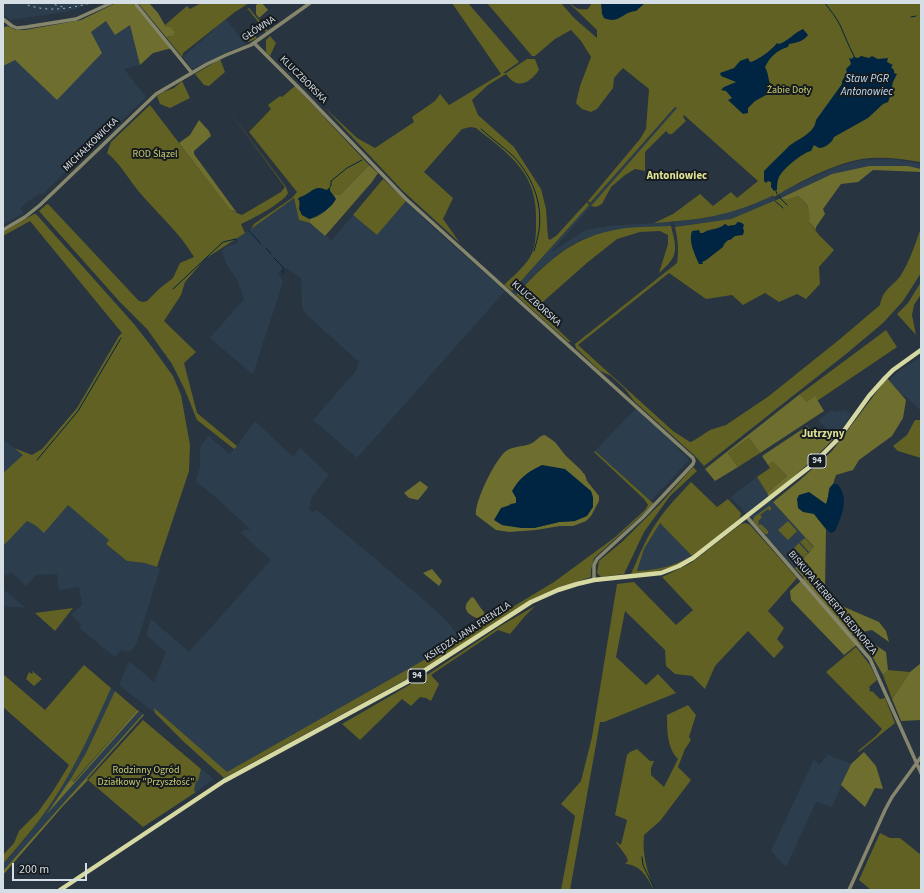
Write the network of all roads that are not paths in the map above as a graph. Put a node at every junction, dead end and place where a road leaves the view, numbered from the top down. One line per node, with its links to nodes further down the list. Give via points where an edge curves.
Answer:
1 (111, 3): 4 (street, via 76,19 25,27 17,28)
2 (135, 3): 6 (street)
3 (310, 3): 5 (street, GŁÓWNA)
4 (3, 19)
5 (254, 43): 6 (street, GŁÓWNA); 10 (street, KLUCZBORSKA, via 405,198 693,458 692,465 646,514 597,559 594,565)
6 (190, 74): 7 (street, MICHAŁKOWICKA, via 153,97 40,205)
7 (3, 230)
8 (921, 350): 9 (main road, KSIĘDZA JANA FRENZLA / 94, via 885,378 822,456)
9 (747, 517): 10 (main road, KSIĘDZA JANA FRENZLA / 94, via 680,566 661,573); 12 (street, BISKUPA HERBERTA BEDNORZA, via 870,659)
10 (594, 580): 14 (main road, KSIĘDZA JANA FRENZLA / 94, via 558,590 531,602 407,682 224,781)
11 (921, 757): 12 (street)
12 (917, 763): 13 (street, BISKUPA HERBERTA BEDNORZA); 15 (street, via 885,810)
13 (921, 772)
14 (60, 890)
15 (849, 890)

